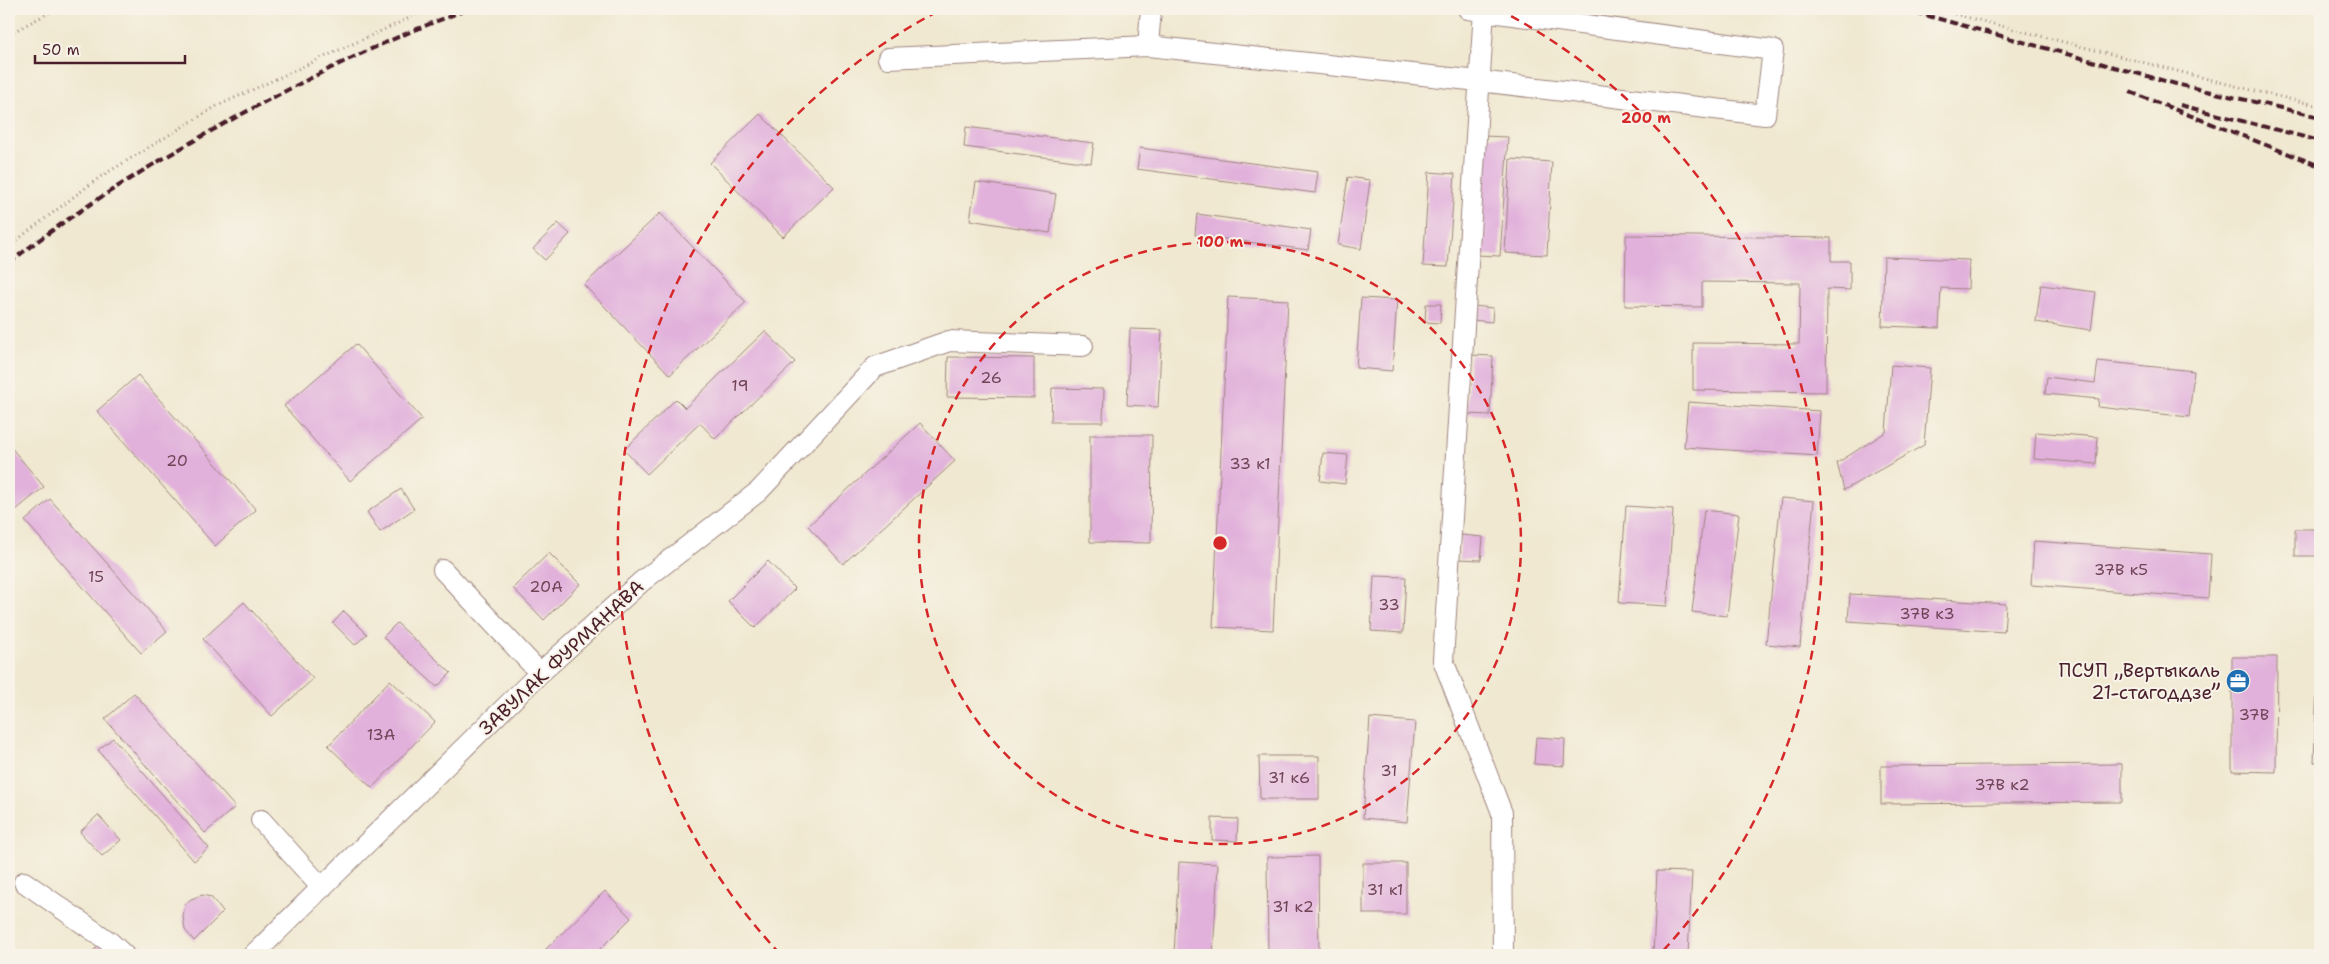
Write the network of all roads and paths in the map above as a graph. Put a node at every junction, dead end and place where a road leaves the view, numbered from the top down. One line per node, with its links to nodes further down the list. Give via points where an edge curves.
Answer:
1 (56, 9): 6 (path)
2 (429, 9): 11 (path, via 217,106 100,177)
3 (1151, 9): 7 (street)
4 (1935, 9): 10 (path)
5 (1476, 10): 9 (street); 9 (street, via 1773,50 1765,114)
6 (9, 34)
7 (1148, 46): 8 (street); 9 (street)
8 (888, 58)
9 (1479, 80): 20 (street, via 1443,660 1502,813)
10 (2320, 106)
11 (9, 246)
12 (1083, 346): 14 (street, ЗАВУЛАК ФУРМАНАВА, via 949,341 876,367 759,491 641,582)
13 (443, 570): 14 (street)
14 (540, 673): 17 (street, ЗАВУЛАК ФУРМАНАВА)
15 (261, 820): 17 (street)
16 (24, 882): 18 (street)
17 (322, 888): 19 (street, ЗАВУЛАК ФУРМАНАВА)
18 (124, 955)
19 (253, 955)
20 (1503, 955)

